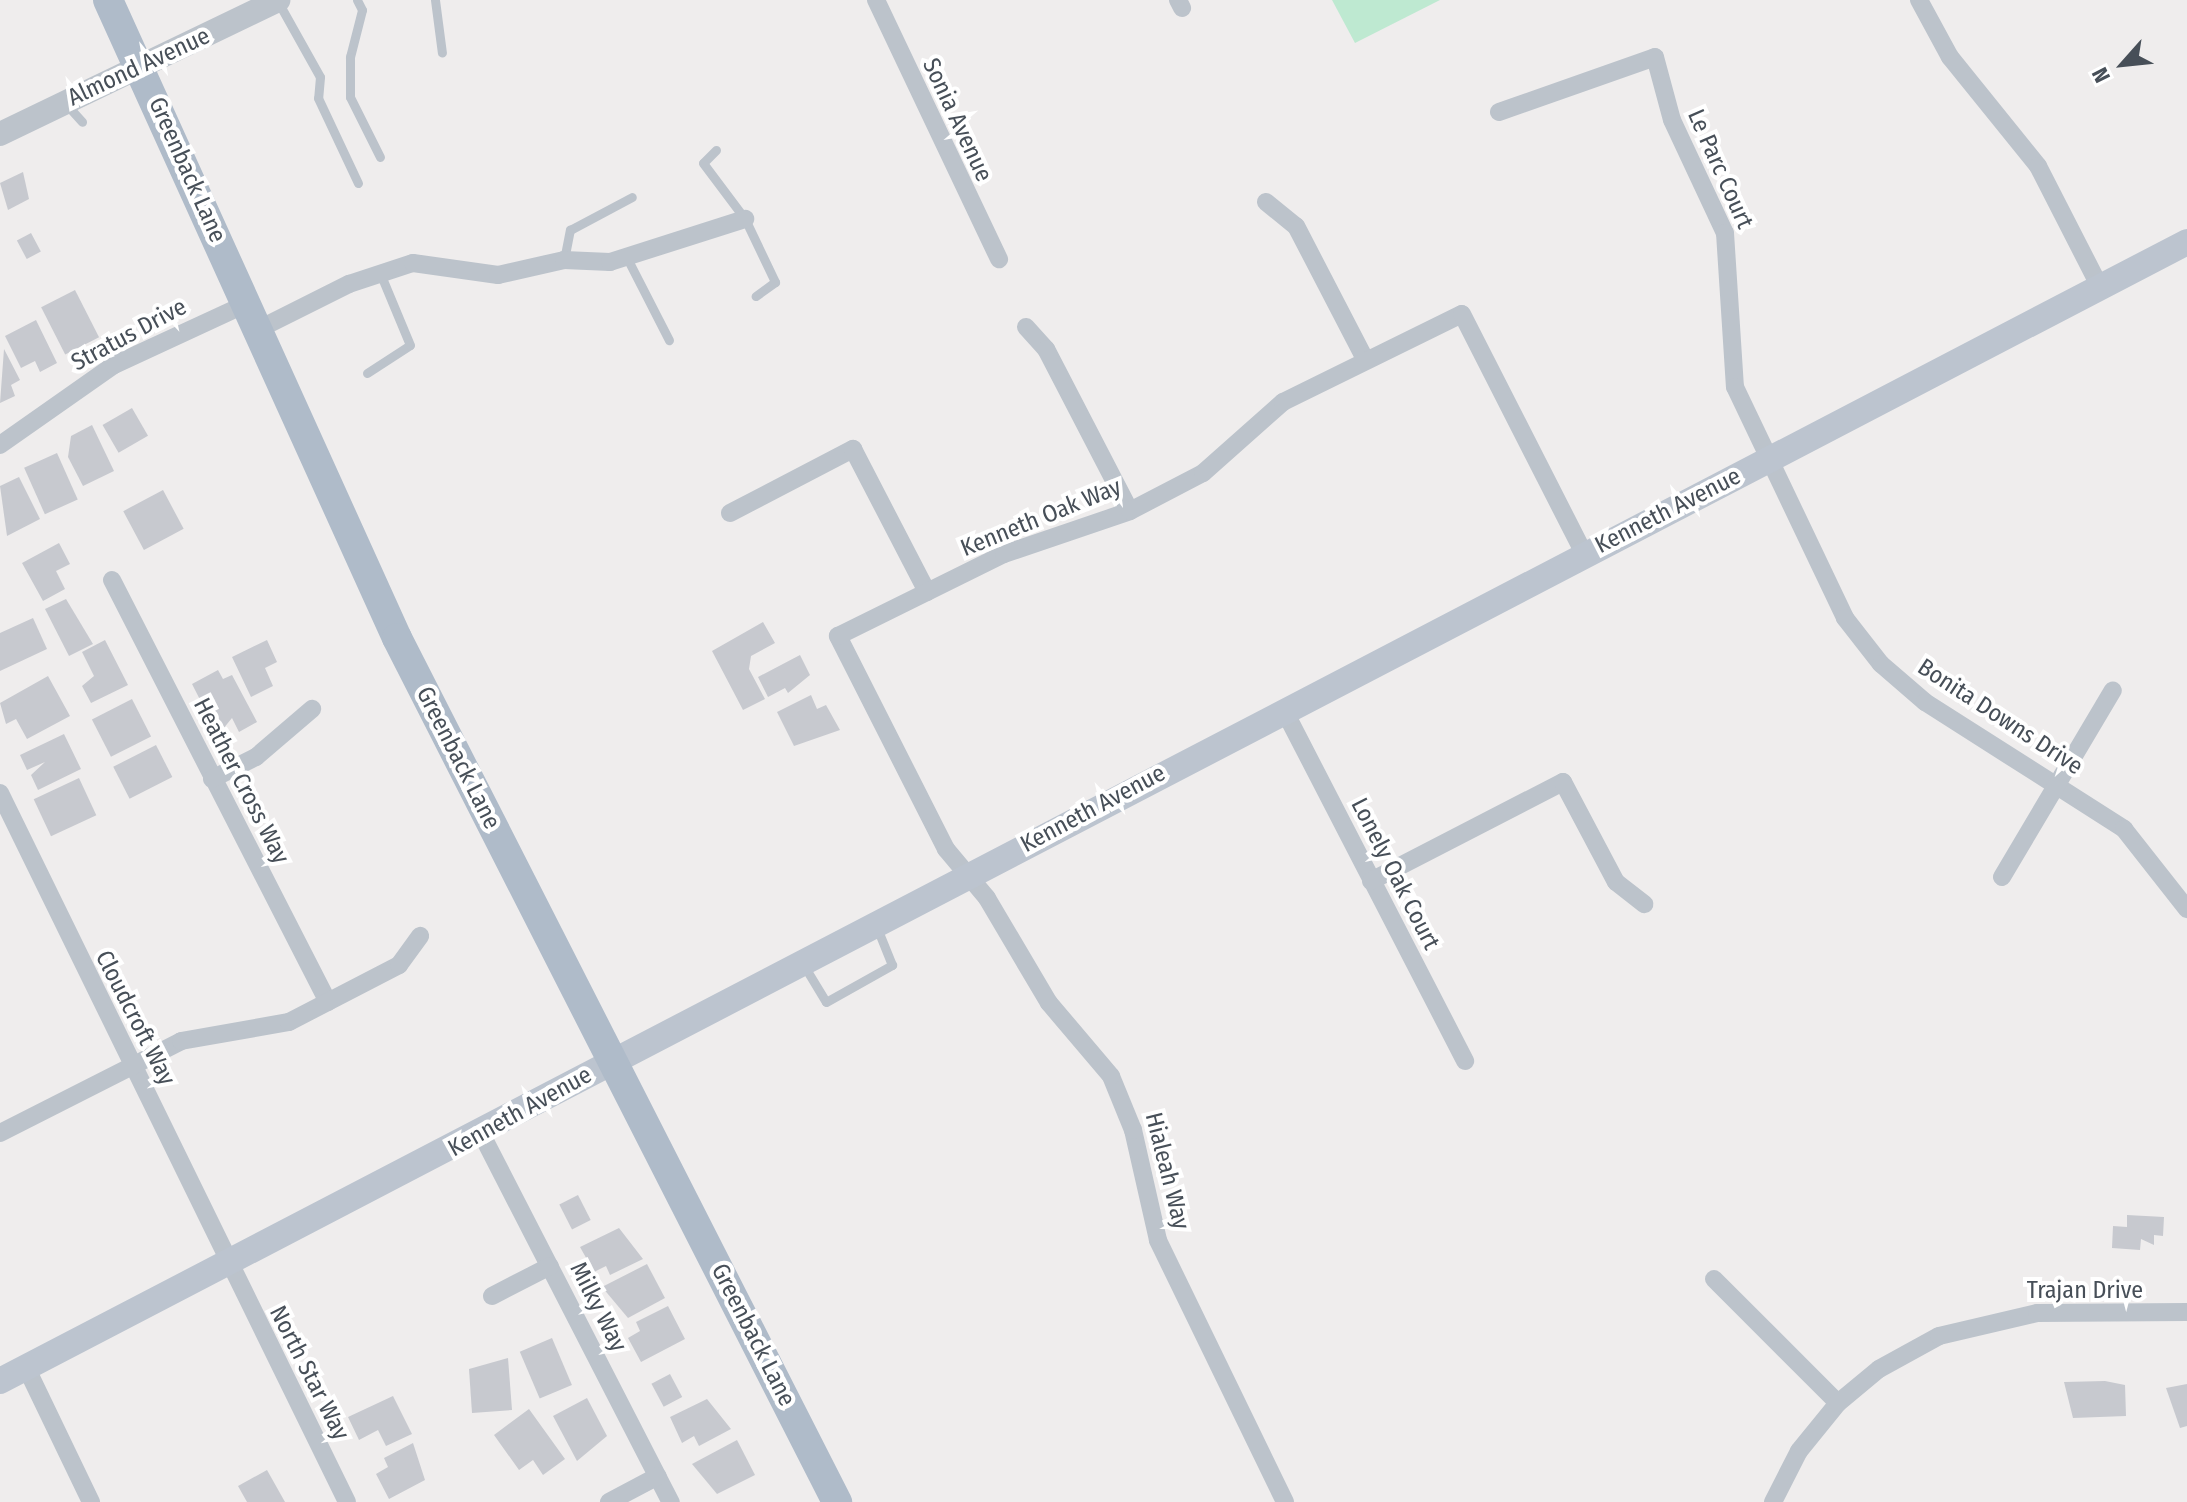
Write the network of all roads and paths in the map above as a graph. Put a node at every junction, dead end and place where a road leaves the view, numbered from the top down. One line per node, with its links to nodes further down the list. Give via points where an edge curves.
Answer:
1 (108, 0): 8 (main road, Greenback Lane)
2 (278, 0): 8 (street, Almond Avenue); 15 (lane, via 320,77 318,98)
3 (357, 0): 14 (lane, via 362,10 350,57 350,97)
4 (435, 0): 7 (lane)
5 (876, 0): 20 (street, Sonia Avenue)
6 (1919, 0): 24 (street, via 1950,57 2038,166)
7 (442, 53)
8 (142, 68): 9 (street, Almond Avenue); 26 (main road, Greenback Lane)
9 (64, 102): 11 (lane); 12 (street, Almond Avenue)
10 (1499, 112): 32 (street, Le Parc Court, via 1655,57 1672,120 1725,233 1729,363)
11 (82, 122)
12 (0, 134)
13 (716, 150): 18 (lane, via 703,163)
14 (380, 157)
15 (358, 183)
16 (632, 197): 21 (lane, via 570,230)
17 (1266, 202): 29 (street, via 1296,226)
18 (745, 219): 22 (street, Stratus Drive); 25 (lane, via 775,282)
19 (2187, 242): 24 (main road, Kenneth Avenue)
20 (999, 259)
21 (564, 260): 22 (street, Stratus Drive); 23 (street, Stratus Drive, via 498,275 413,263)
22 (628, 260): 28 (lane)
23 (380, 273): 26 (street, Stratus Drive); 30 (lane, via 410,345)
24 (2100, 287): 32 (main road, Kenneth Avenue)
25 (756, 296)
26 (251, 317): 31 (street, Stratus Drive, via 114,365); 53 (main road, Greenback Lane, via 397,638)
27 (1026, 327): 33 (street, via 1046,349)
28 (669, 340)
29 (1365, 359): 33 (street, Kenneth Oak Way, via 1283,402 1203,473); 35 (street, Kenneth Oak Way, via 1462,314)
30 (367, 373)
31 (0, 445)
32 (1766, 461): 35 (main road, Kenneth Avenue); 42 (street, Bonita Downs Drive, via 1837,606 1881,664 1925,702)
33 (1130, 511): 37 (street, Kenneth Oak Way, via 1004,554)
34 (730, 513): 37 (street, via 853,449)
35 (1585, 555): 40 (main road, Kenneth Avenue)
36 (112, 580): 41 (street, Heather Cross Way)
37 (927, 592): 44 (street, Kenneth Oak Way, via 838,636 946,849)
38 (2113, 690): 42 (street)
39 (312, 709): 41 (street, via 268,749)
40 (1284, 710): 44 (main road, Kenneth Avenue); 46 (street, Lonely Oak Court)
41 (212, 779): 52 (street, Heather Cross Way)
42 (2058, 782): 45 (street); 48 (street, Bonita Downs Drive, via 2124,829)
43 (0, 793): 55 (street, Cloudcroft Way)
44 (968, 875): 49 (main road, Kenneth Avenue); 72 (street, Hialeah Way, via 1033,981 1103,1064 1124,1102 1158,1240)
45 (2002, 877)
46 (1371, 881): 47 (street, via 1563,782 1616,882); 54 (street, Lonely Oak Court)
47 (1644, 904)
48 (2187, 909)
49 (874, 924): 51 (main road, Kenneth Avenue); 51 (lane, via 892,965 826,1002)
50 (420, 936): 52 (street, via 399,965)
51 (801, 961): 53 (main road, Kenneth Avenue)
52 (328, 1002): 55 (street, via 269,1028 181,1041)
53 (613, 1060): 57 (main road, Kenneth Avenue); 71 (main road, Greenback Lane)
54 (1465, 1061)
55 (132, 1065): 56 (street); 58 (street, Cloudcroft Way)
56 (0, 1133)
57 (482, 1135): 58 (main road, Kenneth Avenue); 59 (street, Milky Way)
58 (228, 1265): 63 (main road, Kenneth Avenue); 68 (street, North Star Way)
59 (550, 1266): 61 (street); 66 (street, Milky Way)
60 (1714, 1279): 65 (street)
61 (492, 1296)
62 (2187, 1312): 65 (street, Trajan Drive, via 2037,1313 1971,1325 1905,1353)
63 (26, 1367): 64 (main road, Kenneth Avenue); 67 (street)
64 (0, 1381)
65 (1838, 1403): 73 (street, Trajan Drive, via 1799,1451)
66 (658, 1476): 69 (street); 70 (street, Milky Way)
67 (91, 1502)
68 (347, 1502)
69 (609, 1502)
70 (671, 1502)
71 (837, 1502)
72 (1285, 1502)
73 (1773, 1502)

